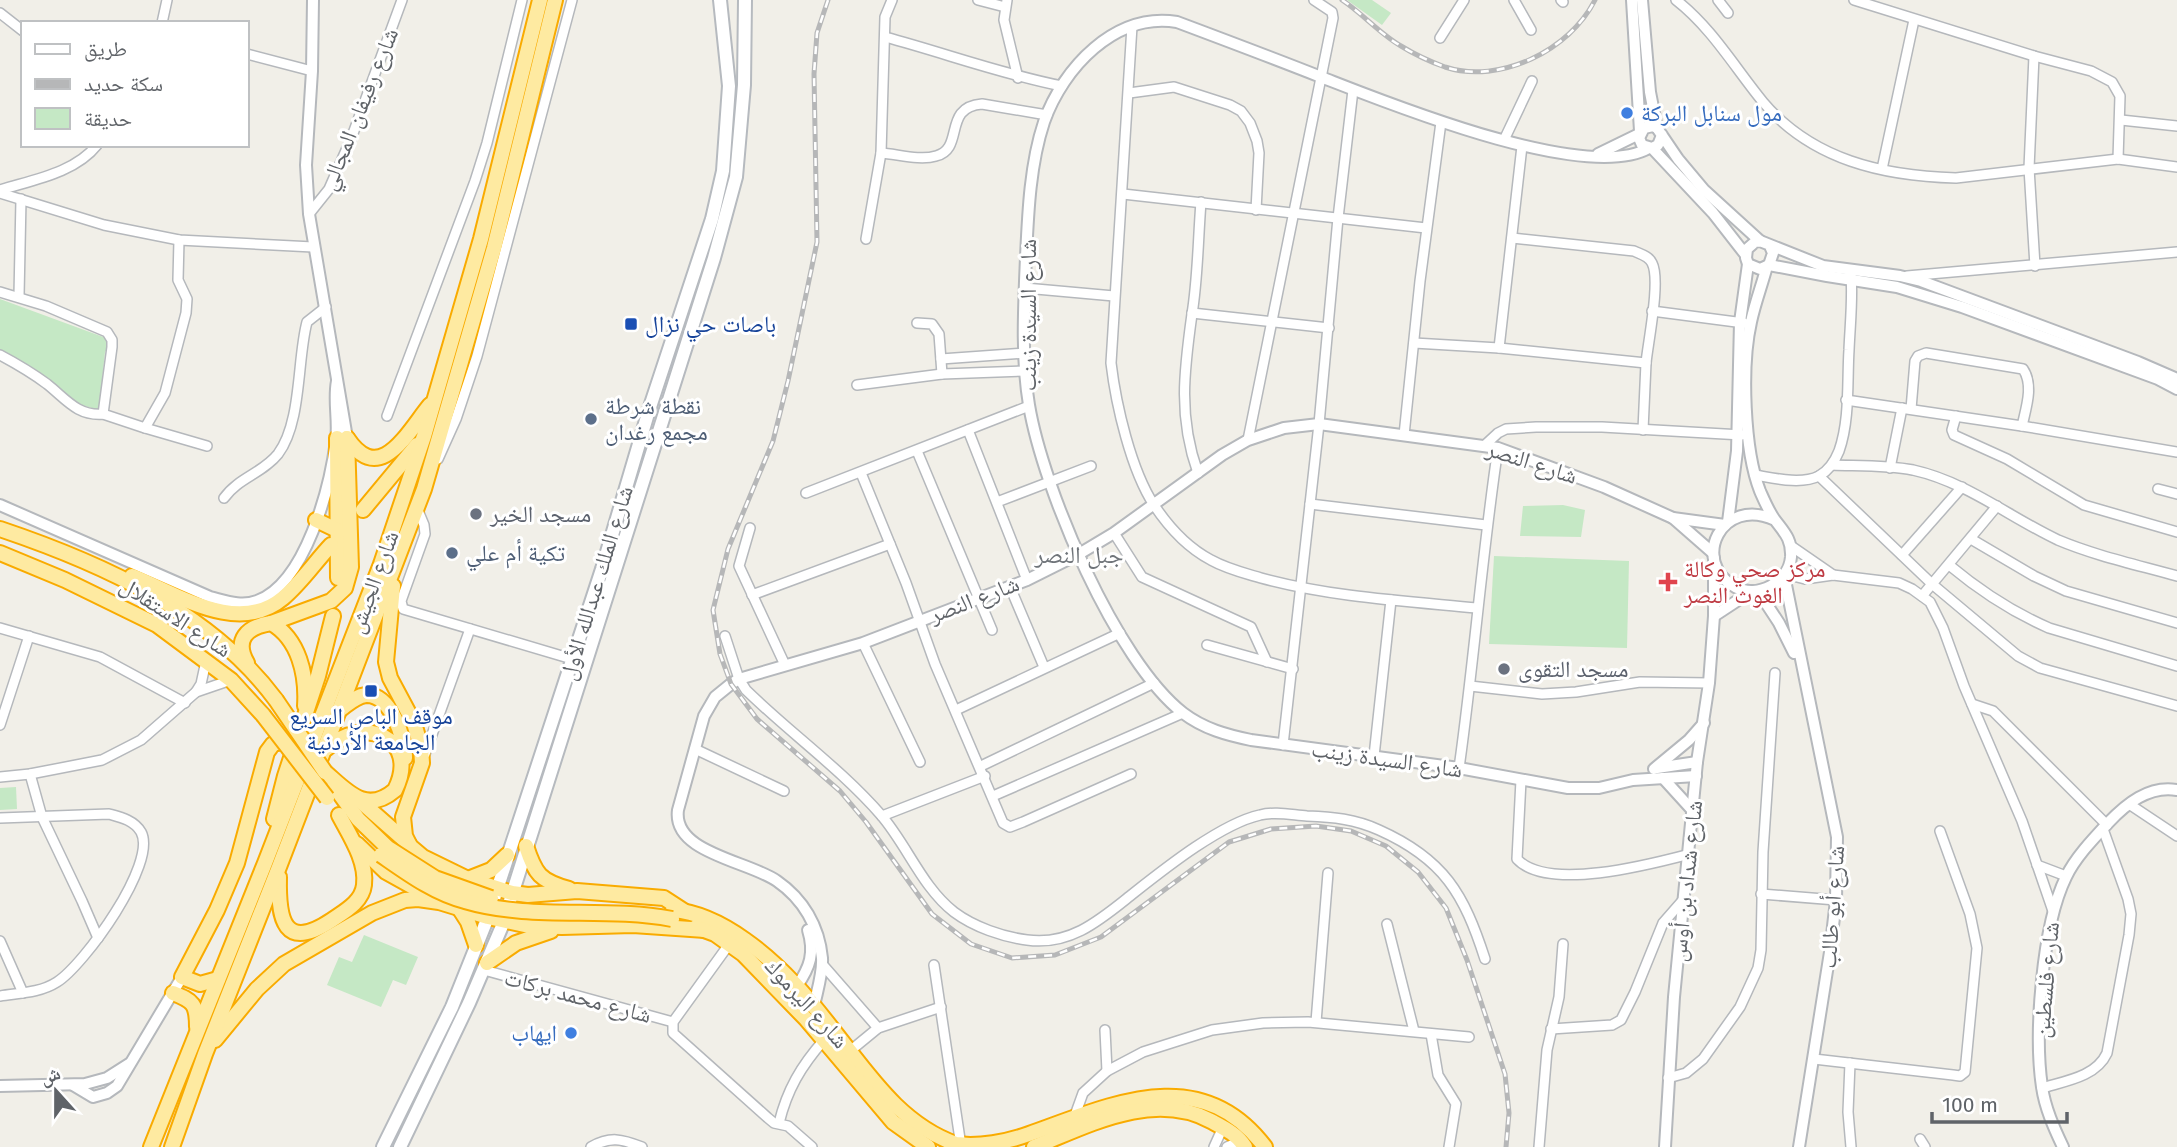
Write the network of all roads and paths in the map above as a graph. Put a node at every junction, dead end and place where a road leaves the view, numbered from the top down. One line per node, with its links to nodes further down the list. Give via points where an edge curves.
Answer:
1 (167, 0): 24 (street)
2 (313, 0): 32 (street)
3 (402, 0): 64 (street, شارع رفيفان المجالي, via 351,139 329,189)
4 (522, 0): 108 (street, via 475,181)
5 (540, 0): 103 (highway, شارع الجيش, via 481,239)
6 (555, 0): 135 (highway, شارع الجيش, via 494,248)
7 (572, 0): 135 (street, via 477,356 456,419)
8 (720, 0): 39 (main road, شارع الملك عبدالله الأول)
9 (746, 0): 38 (main road, شارع الملك عبدالله الأول)
10 (892, 0): 28 (street, via 885,17)
11 (978, 0): 20 (street)
12 (1314, 0): 35 (street, via 1332,12 1333,18)
13 (1464, 0): 29 (street)
14 (1514, 0): 27 (street)
15 (1632, 0): 33 (street)
16 (1642, 0): 34 (street)
17 (1676, 0): 58 (street, via 1704,25 1765,104 1792,129 1818,149)
18 (1718, 0): 22 (street)
19 (1854, 0): 23 (street)
20 (1007, 3): 36 (street, via 1005,24)
21 (0, 13): 26 (street)
22 (1728, 13)
23 (1914, 20): 31 (street); 58 (street)
24 (162, 21)
25 (1132, 26): 35 (street, شارع السيدة زينب, via 1177,22); 40 (street, شارع السيدة زينب, via 1098,44); 42 (street)
26 (21, 29)
27 (1531, 30)
28 (885, 37): 36 (street); 53 (street)
29 (1440, 38)
30 (248, 54): 32 (street)
31 (2034, 56): 44 (street, via 2091,71 2112,82 2120,96); 57 (street)
32 (312, 71): 64 (street, via 306,165)
33 (1636, 75): 34 (street); 48 (street)
34 (1648, 76): 47 (street)
35 (1321, 77): 41 (street, شارع السيدة زينب); 65 (street)
36 (1018, 78): 40 (street)
37 (1532, 82): 49 (street)
38 (744, 85): 39 (main road); 257 (main road, شارع الملك عبدالله الأول, via 736,177 714,258)
39 (729, 86): 196 (main road, شارع الملك عبدالله الأول, via 723,171 712,219)
40 (1062, 86): 43 (street, شارع السيدة زينب)
41 (1353, 90): 45 (street, شارع السيدة زينب); 66 (street)
42 (1129, 93): 60 (street); 63 (street, via 1178,87 1241,111 1250,123 1259,153)
43 (1047, 115): 53 (street, via 973,104 960,113 949,148 940,155); 79 (street, شارع السيدة زينب, via 1032,181)
44 (2121, 120): 46 (street); 55 (street)
45 (1441, 122): 49 (street, شارع السيدة زينب); 67 (street)
46 (2177, 126)
47 (1659, 131): 48 (street, via 1648,126); 52 (street, via 1658,145); 71 (street, via 1704,190)
48 (1640, 133): 52 (street, via 1640,142); 54 (street)
49 (1504, 140): 50 (street, شارع السيدة زينب)
50 (1522, 146): 54 (street, شارع السيدة زينب); 68 (street)
51 (95, 147): 59 (street, via 61,171)
52 (1650, 148): 54 (street, شارع السيدة زينب, via 1629,156); 74 (street, via 1713,212)
53 (881, 153): 69 (street)
54 (1595, 156)
55 (2118, 159): 56 (street); 57 (street)
56 (2177, 167)
57 (2029, 168): 58 (street, via 1956,178); 76 (street)
58 (1882, 169)
59 (0, 191): 61 (street)
60 (1123, 194): 62 (street); 82 (street)
61 (21, 199): 70 (street, via 104,225); 81 (street)
62 (1201, 202): 63 (street); 85 (street)
63 (1256, 210): 65 (street)
64 (309, 214): 72 (street)
65 (1293, 214): 66 (street); 86 (street)
66 (1338, 218): 67 (street); 89 (street)
67 (1426, 228): 90 (street)
68 (1513, 238): 84 (street, via 1634,251 1644,256 1655,271); 91 (street)
69 (866, 239)
70 (179, 240): 72 (street); 112 (street, via 178,280 187,299 186,313 165,393)
71 (1765, 243): 74 (street, via 1750,244); 75 (street, via 1773,253); 77 (street)
72 (313, 247): 83 (street)
73 (2177, 252): 76 (street)
74 (1747, 259): 75 (street, via 1759,269); 88 (street)
75 (1768, 265): 77 (street); 88 (street)
76 (2035, 265): 78 (street)
77 (1851, 275): 78 (street); 102 (street, via 1962,307); 104 (street)
78 (1900, 276): 98 (street)
79 (1025, 288): 82 (street); 92 (street, شارع السيدة زينب)
80 (0, 292): 81 (street)
81 (19, 296): 107 (street, via 110,335)
82 (1114, 296): 144 (street, via 1110,355 1114,387 1136,467)
83 (326, 307): 118 (street); 140 (street, via 307,322 284,445)
84 (1652, 311): 88 (street); 95 (street)
85 (1192, 313): 86 (street); 129 (street, via 1184,397 1187,436)
86 (1271, 320): 89 (street); 119 (street)
87 (917, 323): 94 (street, via 935,326)
88 (1745, 323): 116 (street)
89 (1329, 328): 110 (street)
90 (1414, 343): 91 (street); 115 (street)
91 (1499, 348): 95 (street)
92 (1025, 353): 94 (street); 97 (street, شارع السيدة زينب)
93 (0, 355): 107 (street, via 46,383 79,411)
94 (941, 359): 99 (street)
95 (1646, 363): 113 (street)
96 (2177, 370): 98 (street)
97 (1026, 371): 99 (street); 105 (street, شارع السيدة زينب)
98 (2165, 372): 100 (street)
99 (942, 374): 101 (street)
100 (2177, 379)
101 (857, 386)
102 (2177, 389)
103 (435, 398): 117 (highway, شارع الجيش); 118 (highway, via 398,445 378,459 368,458)
104 (1846, 400): 106 (street); 125 (street, via 1843,438)
105 (1029, 406): 114 (street); 133 (street, شارع السيدة زينب)
106 (1907, 409): 109 (street); 111 (street, via 1915,361 1926,352 2023,369 2029,390); 127 (street)
107 (103, 414): 112 (street)
108 (387, 416)
109 (1956, 416): 111 (street); 157 (street, via 1954,435 2007,459 2084,505)
110 (1320, 424): 115 (street, شارع النصر); 119 (street, شارع النصر, via 1284,428); 142 (street)
111 (2022, 426): 124 (street)
112 (145, 428): 121 (street)
113 (1643, 429): 116 (street); 120 (street, via 1511,429)
114 (968, 430): 123 (street); 141 (street)
115 (1404, 435): 120 (street, شارع النصر)
116 (1742, 435): 130 (street); 151 (street)
117 (424, 436): 147 (highway); 262 (highway, شارع الجيش)
118 (342, 438): 149 (street); 155 (highway); 186 (highway, via 349,580 331,601)
119 (1248, 440): 129 (street, شارع النصر)
120 (1485, 445): 122 (street, شارع النصر)
121 (207, 446)
122 (1498, 447): 148 (street, شارع النصر); 152 (street)
123 (917, 450): 128 (street); 180 (street)
124 (2177, 452)
125 (1832, 465): 127 (street); 131 (street)
126 (1091, 466): 133 (street)
127 (1890, 467): 134 (street)
128 (861, 473): 138 (street); 159 (street)
129 (1198, 473): 144 (street, شارع النصر)
130 (1755, 475): 132 (street); 137 (street)
131 (1819, 476): 132 (street); 165 (street)
132 (1775, 479): 137 (street)
133 (1050, 481): 141 (street); 163 (street, شارع السيدة زينب)
134 (1962, 488): 145 (street); 165 (street)
135 (424, 489): 146 (highway, شارع الجيش)
136 (2158, 489): 139 (street)
137 (1760, 491): 150 (street)
138 (806, 493)
139 (2177, 494)
140 (224, 498)
141 (997, 502): 173 (street)
142 (1310, 504): 152 (street); 176 (street)
143 (0, 505): 149 (street, via 210,597 242,604 264,598 282,583)
144 (1155, 506): 156 (street, شارع النصر); 176 (street, via 1181,538 1211,560)
145 (1997, 506): 158 (street); 171 (street, via 2077,548)
146 (417, 508): 167 (highway, شارع الجيش); 189 (street, via 425,534 401,601 403,609)
147 (363, 510)
148 (1673, 518): 151 (street, شارع النصر); 164 (street, شارع النصر)
149 (316, 520): 155 (highway)
150 (1775, 520): 151 (street, via 1751,513); 161 (street)
151 (1726, 523): 164 (street, via 1716,538)
152 (1486, 525): 182 (street)
153 (750, 528): 178 (street, via 739,564)
154 (0, 529): 166 (highway, شارع الاستقلال)
155 (339, 531): 172 (highway)
156 (1114, 533): 163 (street, شارع النصر); 198 (street, via 1142,577 1254,628)
157 (2177, 533)
158 (1971, 539): 168 (street); 187 (street, via 2066,591)
159 (890, 544): 178 (street); 185 (street)
160 (331, 545): 166 (highway, via 284,597 250,614 206,607)
161 (1791, 546): 169 (street); 170 (street)
162 (0, 552): 197 (highway, شارع الاستقلال, via 133,612)
163 (1079, 554): 173 (street, شارع النصر); 191 (street, شارع السيدة زينب)
164 (1713, 555): 177 (street, via 1727,582); 184 (street, شارع شداد بن أوس)
165 (1902, 555): 174 (street)
166 (80, 559): 202 (highway, شارع الاستقلال, via 153,596 210,633)
167 (396, 565): 215 (highway, شارع الجيش); 226 (highway, via 386,662 419,735)
168 (1949, 565): 174 (street); 200 (street, via 2031,621)
169 (1785, 574): 170 (street, via 1805,579); 177 (street, via 1773,586); 203 (street, شارع أبو طالب)
170 (1833, 575): 179 (street, via 1899,583)
171 (2177, 576)
172 (338, 578)
173 (1027, 580): 175 (street, شارع النصر)
174 (1932, 584): 179 (street); 214 (street, via 2008,649 2040,668)
175 (1010, 587): 180 (street, شارع النصر); 201 (street)
176 (1299, 588): 181 (street); 204 (street)
177 (1755, 591): 184 (street); 203 (street, شارع أبو طالب, via 1785,633)
178 (752, 594): 199 (street)
179 (1922, 596): 213 (street, via 1936,611)
180 (979, 600): 185 (street, شارع النصر); 190 (street)
181 (1391, 600): 182 (street); 225 (street)
182 (1477, 608): 210 (street)
183 (333, 615): 220 (highway)
184 (1714, 616): 209 (street, شارع شداد بن أوس)
185 (920, 620): 194 (street, شارع النصر); 216 (street)
186 (271, 623): 202 (highway, via 243,638 241,652); 220 (highway, via 288,635 301,662)
187 (2177, 623)
188 (0, 628): 192 (street)
189 (470, 629): 196 (street); 226 (street)
190 (992, 630)
191 (1120, 633): 201 (street); 208 (street, شارع السيدة زينب)
192 (29, 636): 212 (street, via 100,657); 219 (street)
193 (725, 636): 206 (street)
194 (863, 643): 199 (street, شارع النصر); 227 (street)
195 (1207, 645): 198 (street)
196 (572, 659): 260 (main road, شارع الملك عبدالله الأول)
197 (206, 661): 207 (highway, شارع الاستقلال); 211 (street)
198 (1267, 662): 204 (street)
199 (785, 666): 206 (street, شارع النصر)
200 (2177, 666)
201 (1044, 667): 216 (street)
202 (250, 668): 232 (highway, شارع الاستقلال, bridge)
203 (1801, 668): 273 (street, شارع أبو طالب, via 1836,825)
204 (1293, 669): 222 (street)
205 (1775, 673): 269 (street)
206 (739, 679): 223 (street, شارع النصر, via 710,704); 249 (street)
207 (231, 680): 211 (street); 221 (highway, شارع الاستقلال, bridge)
208 (1154, 683): 217 (street, شارع السيدة زينب); 231 (street)
209 (1709, 683): 210 (street, via 1640,682 1542,694); 218 (street, شارع شداد بن أوس)
210 (1470, 686): 229 (street)
211 (197, 692): 212 (street)
212 (185, 703): 233 (street, via 122,751 102,760)
213 (1972, 704): 252 (street, via 1993,711); 261 (street)
214 (2177, 706)
215 (340, 709): 224 (highway, شارع الجيش); 235 (highway, via 363,695 382,701 403,736)
216 (956, 710): 231 (street)
217 (1183, 713): 222 (street, شارع السيدة زينب, via 1228,736); 244 (street)
218 (1704, 723): 228 (street, شارع شداد بن أوس); 230 (street)
219 (0, 725)
220 (304, 725): 262 (highway, via 282,788)
221 (282, 741): 243 (highway, شارع الاستقلال, bridge); 293 (highway, via 267,752 237,863)
222 (1283, 745): 225 (street, شارع السيدة زينب)
223 (695, 749): 242 (street); 271 (street, شارع النصر, via 678,810 681,829 699,847 776,879)
224 (324, 752): 235 (highway, via 345,736 381,734 399,751); 262 (highway, شارع الجيش)
225 (1374, 756): 229 (street, شارع السيدة زينب)
226 (422, 762): 256 (highway, via 403,817)
227 (920, 762)
228 (1697, 762): 230 (street, شارع السيدة زينب); 236 (street, شارع شداد بن أوس)
229 (1459, 768): 239 (street, شارع السيدة زينب)
230 (1654, 769): 240 (street, شارع السيدة زينب)
231 (983, 771): 244 (street); 249 (street)
232 (325, 772): 243 (highway, شارع الاستقلال); 245 (highway)
233 (30, 774): 237 (street); 250 (street)
234 (1131, 774): 244 (street, via 1010,827 1003,823)
235 (401, 775): 245 (highway, via 395,790 378,801)
236 (1696, 776): 238 (street, شارع السيدة زينب); 247 (street, شارع شداد بن أوس)
237 (0, 777)
238 (1663, 778): 240 (street, شارع السيدة زينب); 247 (street)
239 (1521, 780): 240 (street, شارع السيدة زينب, via 1581,789); 259 (street, via 1517,859 1528,868 1597,873)
240 (1633, 780)
241 (2177, 790): 246 (street, شارع فلسطين, via 2153,791)
242 (784, 791)
243 (332, 794): 248 (highway, شارع اليرموك); 258 (highway, شارع اليرموك)
244 (993, 796)
245 (358, 799): 256 (highway)
246 (2129, 804): 252 (street, شارع فلسطين); 254 (street)
247 (1693, 811): 259 (street, شارع شداد بن أوس)
248 (339, 815): 255 (highway); 258 (highway, شارع اليرموك)
249 (883, 816): 289 (street, via 931,887 956,914 990,930 1039,941 1090,927 1178,861 1243,821 1268,813 1348,819 1386,833 1440,869 1463,902)
250 (42, 817): 251 (street); 284 (street); 284 (street, via 109,814 133,823 141,832 140,866)
251 (0, 818)
252 (2105, 827): 264 (street, شارع فلسطين); 320 (street, via 2131,914 2107,1052 2090,1071)
253 (1940, 831): 315 (street, via 1978,948 1965,1072 1960,1076)
254 (2177, 836)
255 (353, 841): 262 (highway, via 364,874 363,891 353,905 309,933 292,931 283,920); 274 (highway, via 386,872)
256 (410, 846): 265 (highway)
257 (526, 846): 267 (highway, via 542,879); 268 (main road, شارع الملك عبدالله الأول)
258 (385, 851): 277 (highway, شارع اليرموك, bridge, via 437,890 465,901 536,912)
259 (1690, 853): 272 (street, شارع شداد بن أوس)
260 (507, 855): 265 (highway, via 491,870); 266 (main road, شارع الملك عبدالله الأول)
261 (2037, 864): 264 (street); 276 (street)
262 (272, 865): 294 (highway, شارع الجيش); 312 (highway, شارع الجيش)
263 (1328, 873): 302 (street)
264 (2066, 876): 276 (street, شارع فلسطين)
265 (468, 879): 266 (highway)
266 (497, 889): 268 (highway); 278 (main road, شارع الملك عبدالله الأول)
267 (577, 891): 270 (highway); 277 (highway, via 664,898)
268 (512, 893): 270 (highway); 279 (main road, شارع الملك عبدالله الأول)
269 (1761, 894): 273 (street); 317 (street, via 1760,959 1740,1007 1703,1059 1686,1073)
270 (528, 895): 280 (highway, via 513,908)
271 (793, 895): 290 (street, شارع النصر, via 810,915); 295 (street, شارع النصر, via 812,947 810,965)
272 (1684, 899): 305 (street, via 1663,923 1621,1020 1612,1025); 317 (street, شارع شداد بن أوس)
273 (1836, 900): 313 (street, شارع أبو طالب)
274 (439, 902): 275 (highway); 312 (highway, via 418,899 391,904 284,964 243,1005)
275 (459, 908): 278 (highway); 288 (highway)
276 (2053, 911): 320 (street, شارع فلسطين, via 2042,989)
277 (676, 913): 283 (highway, شارع اليرموك); 295 (highway, شارع اليرموك, via 720,924 775,963)
278 (488, 917): 279 (highway); 288 (main road, شارع الملك عبدالله الأول)
279 (504, 921): 280 (highway); 292 (main road, شارع الملك عبدالله الأول)
280 (519, 924): 282 (highway)
281 (1387, 925): 307 (street)
282 (562, 927): 283 (highway); 292 (highway, via 525,938)
283 (705, 930): 286 (highway, شارع اليرموك)
284 (98, 938): 296 (street, via 57,983)
285 (0, 941): 296 (street)
286 (730, 943): 301 (street); 310 (highway, شارع اليرموك)
287 (1563, 944): 305 (street)
288 (476, 945): 329 (main road, شارع الملك عبدالله الأول, via 452,1007)
289 (1485, 959)
290 (822, 964): 299 (street, شارع النصر); 304 (street)
291 (934, 965): 300 (street)
292 (485, 966): 301 (street, شارع محمد بركات); 324 (main road, شارع الملك عبدالله الأول)
293 (182, 977): 294 (highway, via 200,985); 297 (street)
294 (218, 979): 303 (highway, شارع الجيش)
295 (797, 986): 299 (highway, شارع اليرموك)
296 (23, 993): 298 (street)
297 (173, 993): 303 (highway, via 195,1006); 314 (street)
298 (0, 996)
299 (814, 1006): 311 (highway, شارع اليرموك)
300 (941, 1007): 304 (street); 326 (street)
301 (673, 1022): 322 (street, via 677,1038)
302 (1317, 1022): 307 (street); 316 (street, via 1212,1030 1143,1052)
303 (197, 1028): 327 (highway, شارع الجيش)
304 (878, 1028): 311 (street)
305 (1551, 1029): 339 (street)
306 (1105, 1030): 316 (street)
307 (1414, 1031): 308 (street)
308 (1430, 1034): 309 (street); 338 (street, via 1437,1075 1456,1104)
309 (1469, 1037)
310 (824, 1040): 322 (street, via 797,1075); 333 (highway, شارع اليرموك, via 893,1122)
311 (850, 1051): 326 (highway, شارع اليرموك, via 911,1120)
312 (205, 1054): 328 (highway, شارع الجيش)
313 (1814, 1059): 315 (street); 341 (street, شارع أبو طالب)
314 (134, 1061): 318 (street, via 107,1078); 318 (street, via 107,1093 93,1097)
315 (1850, 1063): 342 (street)
316 (1108, 1071): 321 (street, via 1083,1093)
317 (1668, 1078): 340 (street, شارع شداد بن أوس)
318 (73, 1085): 319 (street)
319 (0, 1086)
320 (2042, 1088): 343 (street, شارع فلسطين)
321 (1074, 1118): 326 (highway, شارع اليرموك, via 1003,1143); 337 (highway, شارع اليرموك, via 1151,1096 1192,1098 1238,1118)
322 (779, 1123): 332 (street)
323 (1223, 1127): 325 (highway); 334 (highway, via 1190,1112 1154,1109 1103,1120); 335 (street)
324 (404, 1143)
325 (1243, 1144): 336 (street)
326 (961, 1146)
327 (151, 1147)
328 (172, 1147)
329 (383, 1147)
330 (591, 1147): 331 (street, via 617,1139)
331 (642, 1147)
332 (812, 1147)
333 (928, 1147)
334 (1034, 1147)
335 (1214, 1147)
336 (1227, 1147)
337 (1265, 1147)
338 (1449, 1147)
339 (1539, 1147)
340 (1665, 1147)
341 (1799, 1147)
342 (1851, 1147)
343 (2063, 1147)

